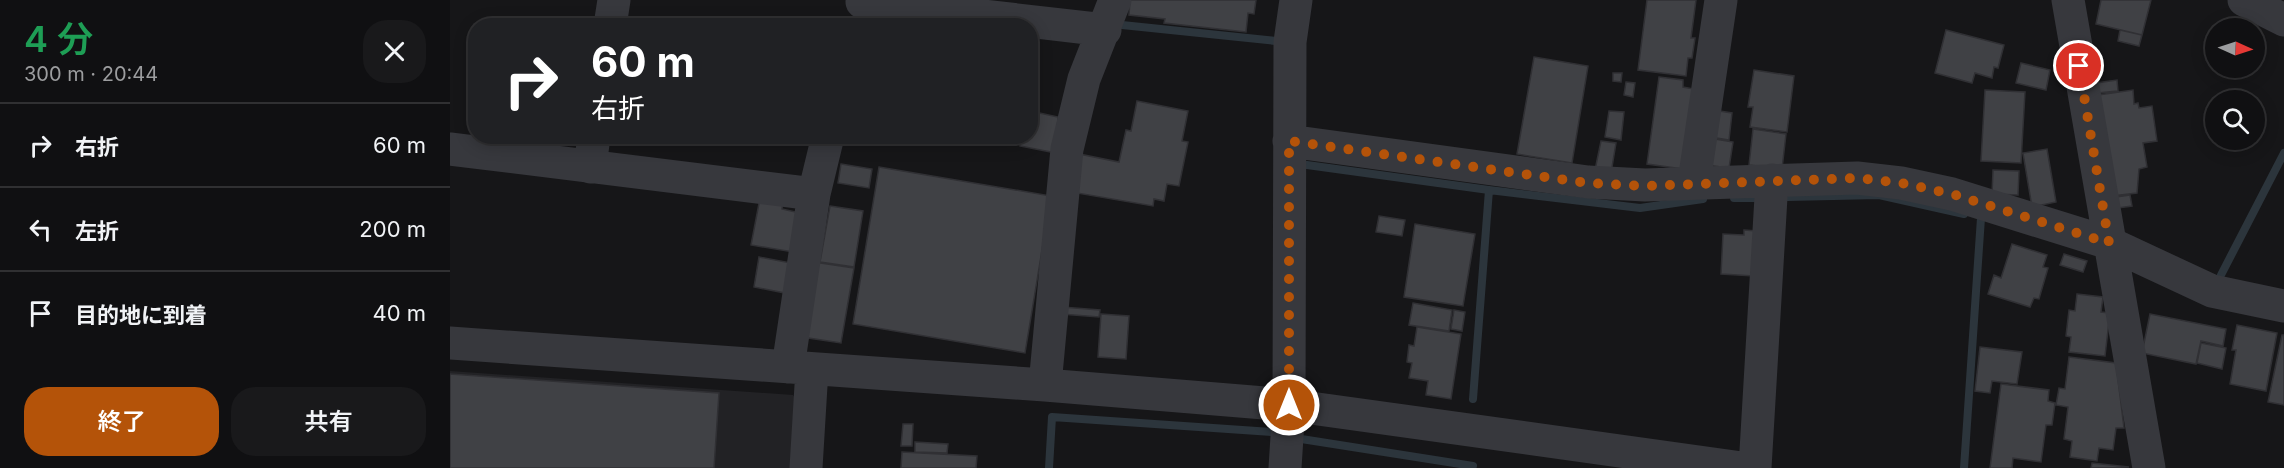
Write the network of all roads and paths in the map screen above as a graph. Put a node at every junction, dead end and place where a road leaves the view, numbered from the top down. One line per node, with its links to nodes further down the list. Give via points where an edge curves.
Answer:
1 (614, 0): 8 (street)
2 (1296, 0): 10 (street, via 1290,42)
3 (1721, 0): 15 (street)
4 (2068, 0): 17 (street)
5 (2244, 0): 9 (street)
6 (860, 9): 7 (street)
7 (1110, 15): 21 (street, via 1084,79 1067,149)
8 (611, 18)
9 (2284, 20)
10 (1289, 141): 15 (street, via 1588,183 1645,186); 22 (street)
11 (826, 144): 16 (street)
12 (450, 149): 13 (street)
13 (592, 152): 16 (street)
14 (1772, 180): 15 (street); 17 (street, via 1857,178 1901,183 1952,194); 26 (street)
15 (1694, 182)
16 (814, 195): 20 (street)
17 (2109, 243): 18 (street, via 2212,291); 27 (street)
18 (2284, 306)
19 (450, 343): 20 (street)
20 (800, 368): 21 (street); 23 (street)
21 (1045, 385): 22 (street)
22 (1289, 405): 24 (street); 25 (street)
23 (806, 468)
24 (1284, 468)
25 (1742, 468)
26 (1755, 468)
27 (2149, 468)

